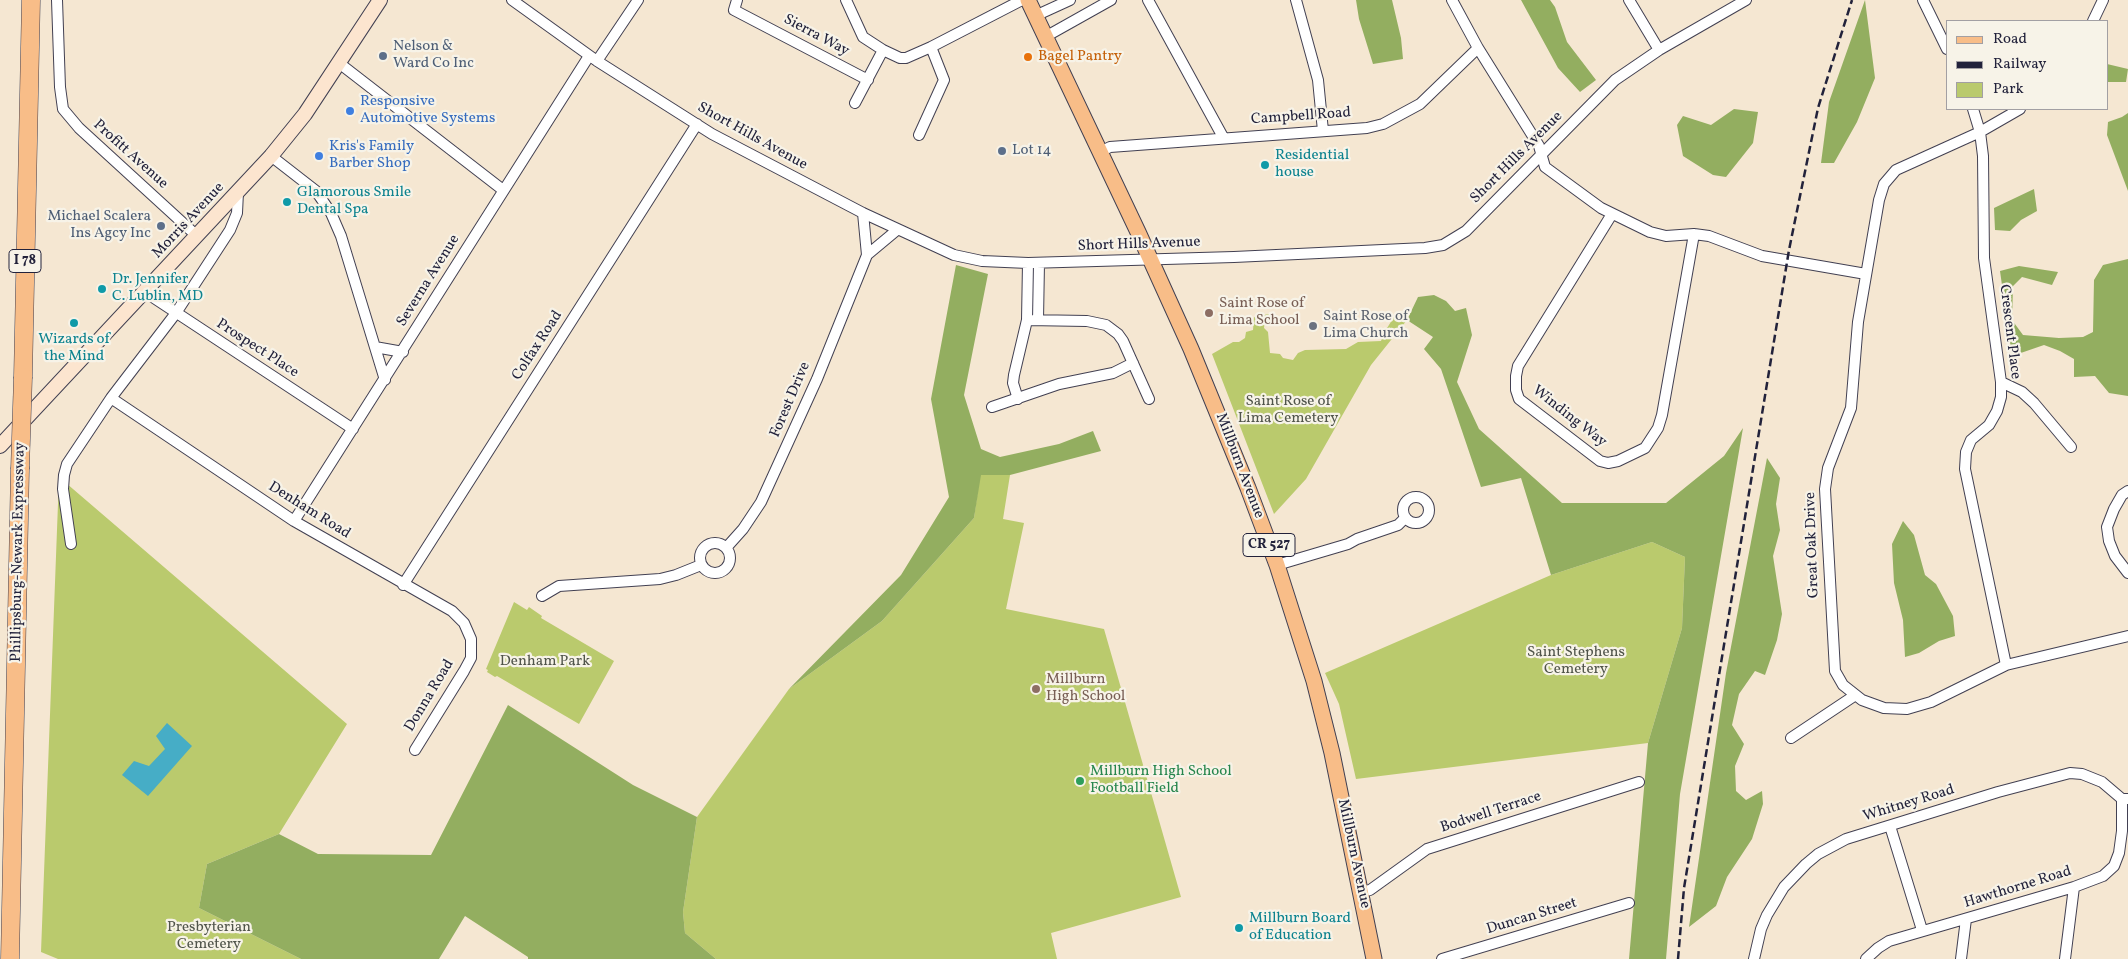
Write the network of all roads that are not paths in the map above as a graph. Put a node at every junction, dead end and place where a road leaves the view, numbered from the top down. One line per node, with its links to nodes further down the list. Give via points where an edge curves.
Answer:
1 (23, 0): 22 (highway, I 78)
2 (31, 0): 22 (highway)
3 (57, 0): 49 (street, Profitt Avenue, via 63,109 71,121)
4 (380, 0): 30 (main road, Morris Avenue)
5 (512, 0): 29 (street, Short Hills Avenue)
6 (638, 0): 29 (street, Severna Avenue)
7 (738, 0): 31 (street, Sierra Way, via 734,10)
8 (846, 0): 27 (street, via 863,37)
9 (1022, 0): 24 (street)
10 (1028, 0): 20 (main road, Millburn Avenue / CR 527)
11 (1070, 0): 20 (street)
12 (1110, 0): 23 (street)
13 (1148, 0): 39 (street)
14 (1296, 0): 36 (street, via 1318,80)
15 (1452, 0): 26 (street)
16 (1629, 0): 28 (street)
17 (1746, 0): 28 (street, Short Hills Avenue)
18 (1923, 0): 25 (street)
19 (2104, 0): 21 (street)
20 (1035, 16): 23 (main road, Millburn Avenue / CR 527)
21 (2094, 20)
22 (30, 34): 94 (highway, Phillipsburg-Newark Expressway / I 78, bridge)
23 (1045, 37): 40 (main road, Millburn Avenue / CR 527)
24 (931, 47): 27 (street, via 906,58); 38 (street, via 944,80)
25 (1946, 47)
26 (1478, 48): 36 (street, Campbell Road, via 1420,104 1397,118 1367,128); 41 (street)
27 (884, 50): 31 (street)
28 (1659, 50): 41 (street, Short Hills Avenue, via 1615,80)
29 (593, 58): 35 (street, Short Hills Avenue); 43 (street, Severna Avenue)
30 (339, 63): 42 (main road, Morris Avenue, via 305,114); 43 (street)
31 (868, 80): 32 (street)
32 (855, 103)
33 (1972, 110): 37 (street, Crescent Place)
34 (2018, 110): 37 (street, Great Oak Drive)
35 (697, 124): 45 (street, Short Hills Avenue); 78 (street, Colfax Road)
36 (1323, 130): 39 (street, Campbell Road)
37 (1980, 132): 53 (street, Great Oak Drive, via 1908,164 1889,176 1879,200); 62 (street, Crescent Place, via 1984,258)
38 (919, 135)
39 (1223, 137): 40 (street, Campbell Road, via 1110,148)
40 (1100, 152): 51 (main road, Millburn Avenue / CR 527)
41 (1542, 155): 46 (street, via 1545,167); 51 (street, Short Hills Avenue, via 1466,231 1443,245)
42 (270, 156): 44 (main road, Morris Avenue); 58 (street, via 316,191 331,213)
43 (503, 190): 59 (street, Severna Avenue)
44 (238, 192): 49 (main road, Morris Avenue); 55 (street, via 237,212 230,230)
45 (863, 214): 47 (street, Short Hills Avenue); 50 (street, Forest Drive)
46 (1612, 214): 48 (street, via 1666,236); 48 (street, Winding Way, via 1518,366 1516,376 1519,399 1600,461 1618,461 1645,448 1658,428)
47 (897, 230): 50 (street, Forest Drive); 52 (street, Short Hills Avenue, via 954,255 982,261)
48 (1694, 234): 53 (street, via 1709,236 1762,256)
49 (197, 236): 54 (main road, Morris Avenue)
50 (867, 255): 74 (street, Forest Drive, via 764,496 743,529)
51 (1151, 260): 52 (street, Short Hills Avenue); 76 (main road, Millburn Avenue / CR 527, via 1221,419)
52 (1034, 263): 56 (street); 57 (street)
53 (1866, 274): 83 (street, Great Oak Drive, via 1858,322 1851,408 1828,468 1825,489 1835,671 1842,685)
54 (145, 292): 55 (street, Prospect Place); 68 (main road, Morris Avenue)
55 (176, 313): 63 (street); 67 (street, Prospect Place)
56 (1027, 320): 57 (street); 64 (street, via 1013,383)
57 (1038, 320): 60 (street, via 1087,321 1106,325 1118,334)
58 (375, 347): 59 (street); 61 (street)
59 (403, 352): 61 (street, Severna Avenue)
60 (1133, 363): 64 (street, via 1113,373 1069,382); 65 (street)
61 (385, 380): 67 (street, Severna Avenue)
62 (2001, 382): 69 (street, via 2022,392); 82 (street, Crescent Place, via 1997,410 1989,425 1972,440 1966,452 1965,469)
63 (112, 398): 72 (street, Denham Road); 73 (street, via 64,475 64,500)
64 (1018, 399): 66 (street)
65 (1150, 399)
66 (992, 407)
67 (353, 429): 72 (street, Severna Avenue)
68 (0, 446)
69 (2071, 447)
70 (2128, 491): 77 (street, via 2122,495 2107,527 2115,556)
71 (1406, 518): 76 (street, via 1398,525 1348,544)
72 (294, 521): 78 (street, Denham Road)
73 (71, 544)
74 (726, 548): 75 (street, via 717,543 704,546); 75 (street, via 730,556 725,569 712,573)
75 (701, 565): 79 (street, via 657,580 559,586)
76 (1277, 565): 90 (main road, Millburn Avenue / CR 527, via 1316,688)
77 (2128, 573)
78 (403, 585): 81 (street, Denham Road, via 459,616 471,639)
79 (542, 596)
80 (2128, 636): 82 (street, Great Oak Drive)
81 (471, 658): 85 (street, Donna Road)
82 (2006, 665): 83 (street, Great Oak Drive, via 1917,707 1884,708)
83 (1854, 696): 84 (street)
84 (1791, 738)
85 (415, 750)
86 (1639, 782): 90 (street, Bodwell Terrace, via 1427,849 1370,890)
87 (2125, 799): 88 (street, Whitney Road, via 2102,782 2070,773); 89 (street, Hawthorne Road, via 2121,844 2114,866 2103,876)
88 (1890, 826): 93 (street); 97 (street, Whitney Road, via 1832,846 1794,875 1767,914)
89 (2074, 887): 92 (street, Hawthorne Road); 100 (street)
90 (1361, 892): 95 (main road, Millburn Avenue / CR 527)
91 (1630, 903): 96 (street, Duncan Street)
92 (1966, 920): 93 (street, Hawthorne Road); 99 (street)
93 (1922, 930): 98 (street, Hawthorne Road, via 1889,941)
94 (10, 959)
95 (1374, 959)
96 (1442, 959)
97 (1754, 959)
98 (1866, 959)
99 (1961, 959)
100 (2065, 959)

